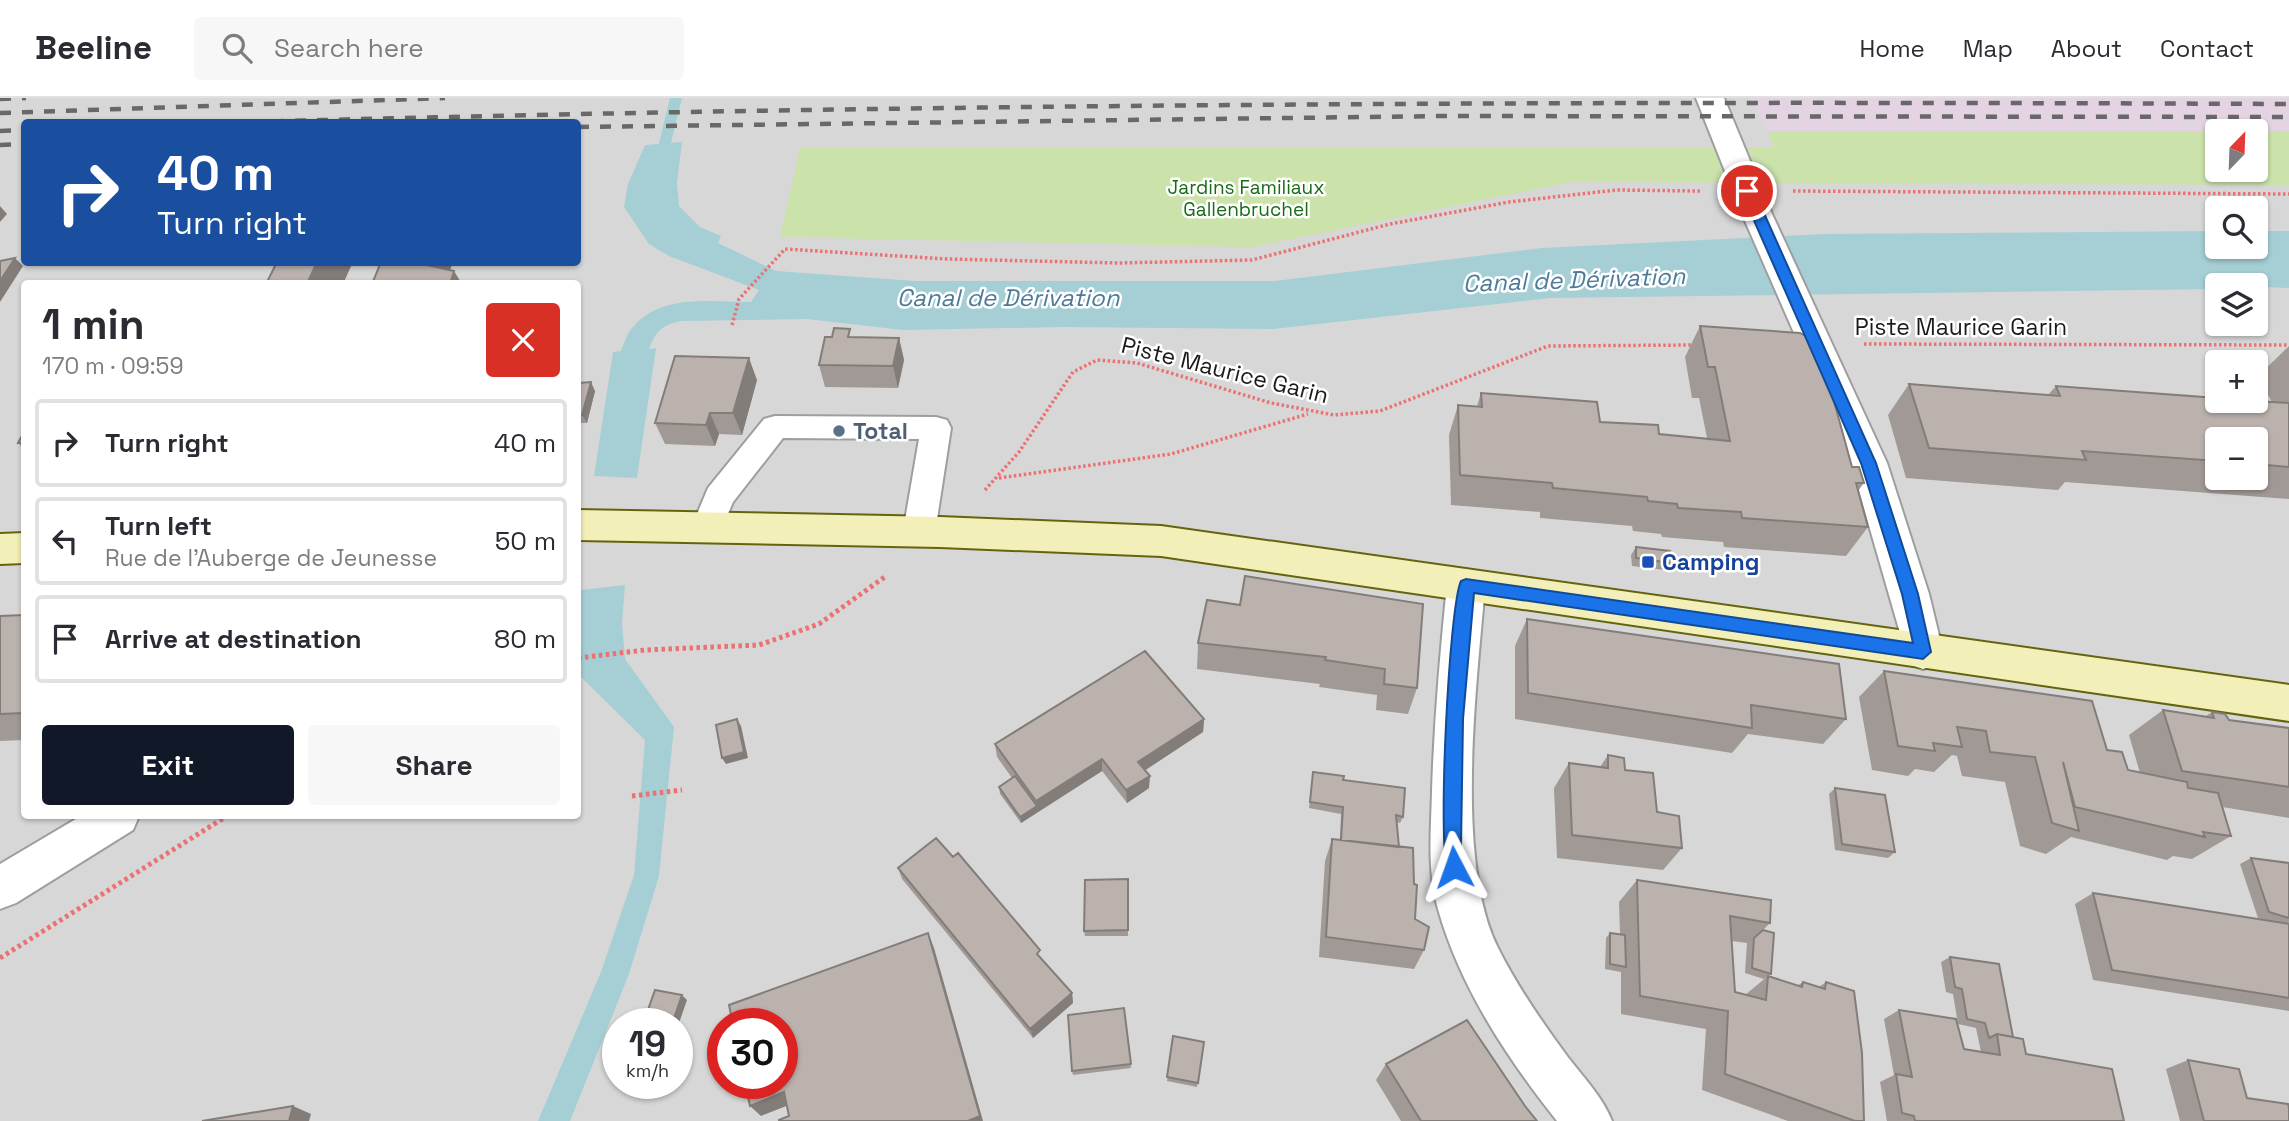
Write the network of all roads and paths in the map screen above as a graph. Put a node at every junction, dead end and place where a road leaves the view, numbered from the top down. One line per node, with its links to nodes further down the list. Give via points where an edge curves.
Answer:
1 (1710, 98): 3 (street)
2 (2289, 194): 3 (path)
3 (1752, 202): 4 (path, via 1616,190 1509,202 1390,224 1252,260 947,260 785,249 739,299); 5 (street)
4 (732, 325)
5 (1815, 344): 7 (path, Piste Maurice Garin); 18 (street, via 1869,463)
6 (1695, 345): 8 (path, Piste Maurice Garin, via 1548,346 1380,411)
7 (2289, 345)
8 (1311, 414): 9 (path, via 1171,454); 9 (path, Piste Maurice Garin, via 1137,363 1098,359 1070,372 1037,427)
9 (998, 478): 10 (path, Piste Maurice Garin)
10 (982, 492)
11 (581, 525): 12 (main road)
12 (708, 526): 13 (main road); 13 (lane, via 719,497 775,427 936,428)
13 (919, 532): 17 (main road, via 1161,541)
14 (21, 548): 15 (main road)
15 (0, 549)
16 (878, 582): 19 (path, via 819,624 759,645)
17 (1466, 585): 18 (main road); 27 (street, via 1454,732 1452,847 1460,907 1479,961 1555,1080)
18 (1923, 652): 20 (main road)
19 (581, 658)
20 (2289, 703)
21 (682, 790): 22 (path)
22 (632, 796)
23 (113, 819): 25 (street)
24 (223, 819): 26 (path)
25 (0, 888)
26 (0, 958)
27 (1588, 1121)

